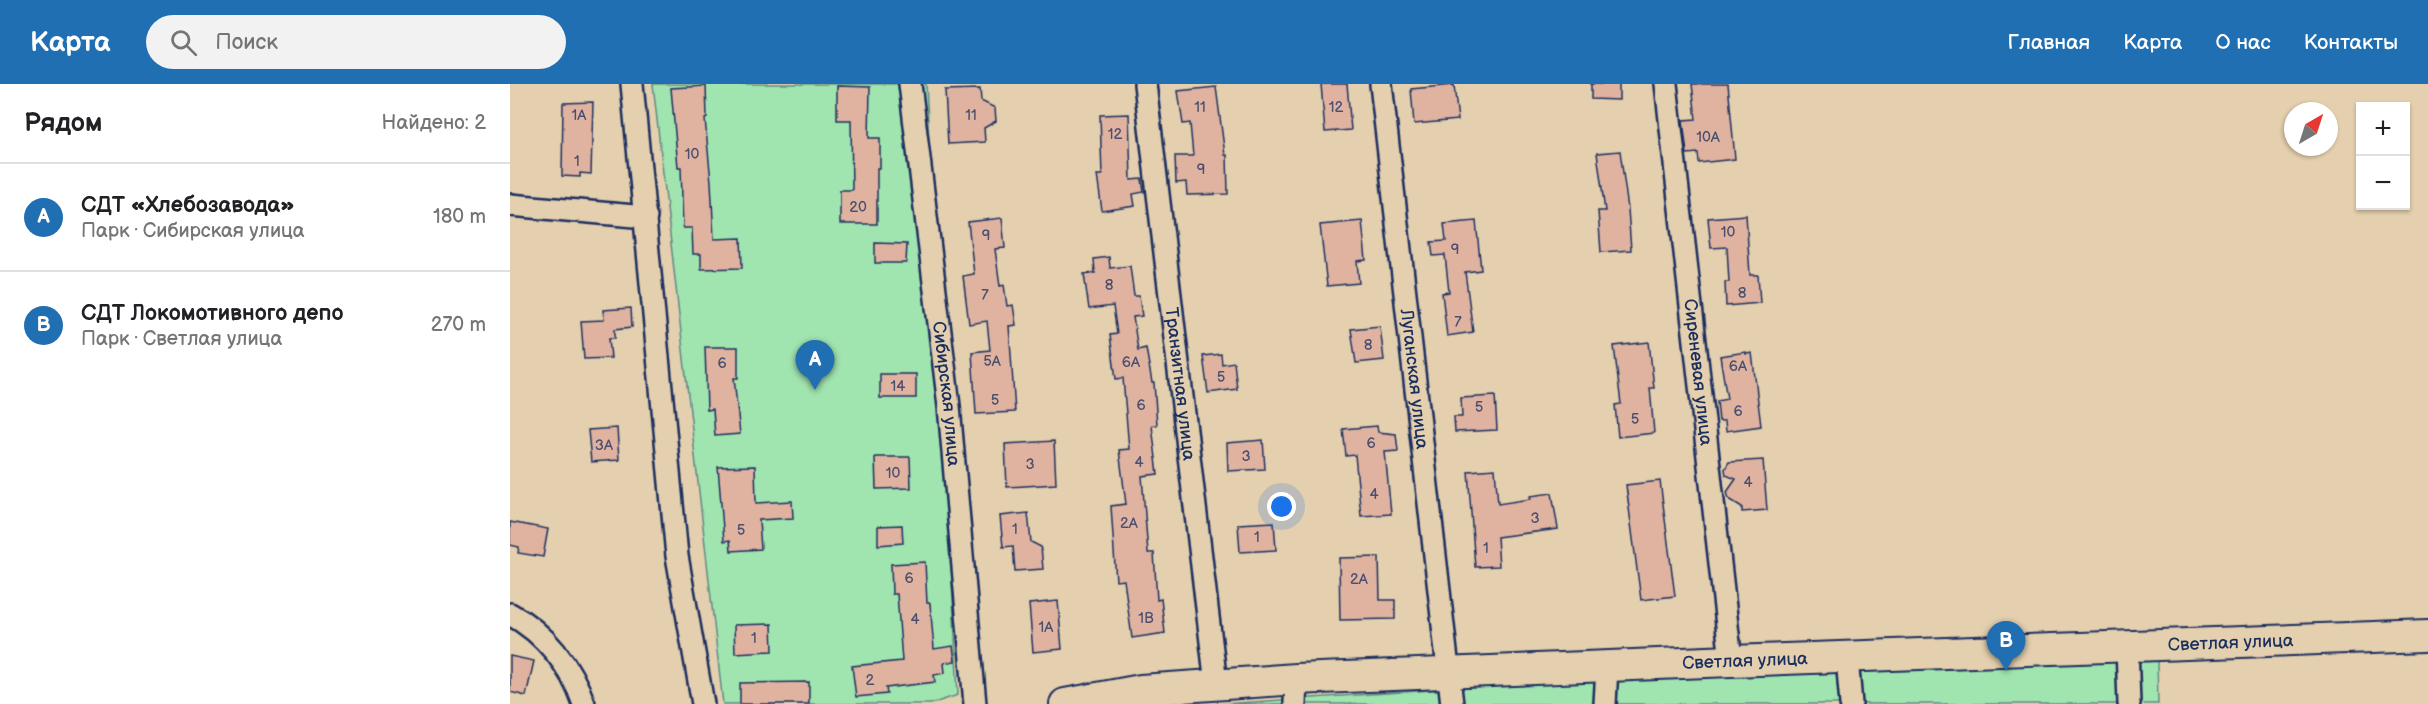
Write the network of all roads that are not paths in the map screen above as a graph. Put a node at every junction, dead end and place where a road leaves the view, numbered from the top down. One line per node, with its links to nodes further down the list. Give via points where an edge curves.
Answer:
1 (632, 84): 7 (street)
2 (910, 84): 20 (street, Сибирская улица, via 949,406)
3 (1145, 84): 15 (street, Транзитная улица)
4 (1381, 84): 14 (street, Луганская улица)
5 (1666, 84): 12 (street, Сиреневая улица)
6 (510, 205): 7 (street)
7 (646, 217): 19 (street, via 677,556)
8 (510, 614): 18 (street, via 541,635 560,657)
9 (2428, 635): 10 (street, Светлая улица)
10 (2127, 647): 11 (street, Светлая улица); 25 (street)
11 (1847, 658): 12 (street, Светлая улица); 24 (street)
12 (1731, 661): 13 (street, Светлая улица)
13 (1607, 667): 14 (street, Светлая улица); 23 (street)
14 (1449, 673): 16 (street, Светлая улица); 22 (street, Луганская улица)
15 (1216, 684): 16 (street, Светлая улица); 17 (street, Светлая улица)
16 (1295, 692)
17 (1141, 697): 21 (street, Светлая улица)
18 (584, 704)
19 (703, 704)
20 (975, 704)
21 (1065, 704)
22 (1452, 704)
23 (1605, 704)
24 (1851, 704)
25 (2129, 704)

